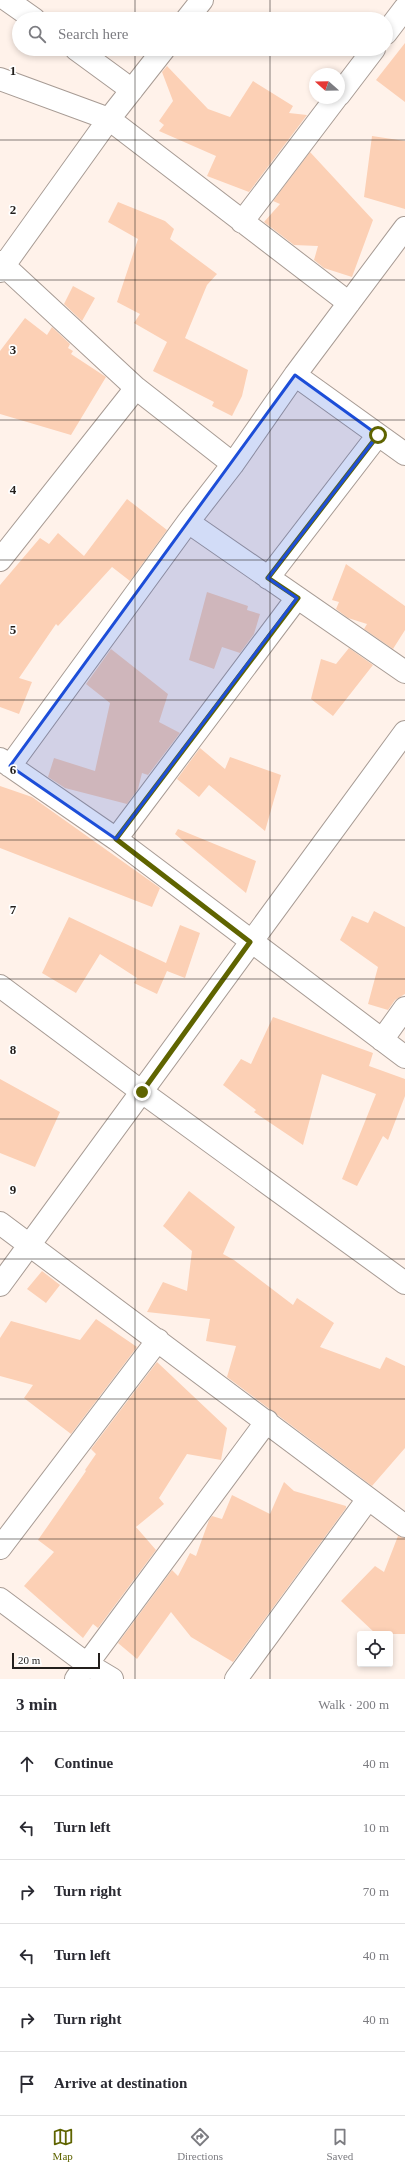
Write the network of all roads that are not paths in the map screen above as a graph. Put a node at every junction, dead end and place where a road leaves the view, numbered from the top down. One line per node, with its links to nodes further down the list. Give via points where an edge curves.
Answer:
1 (7, 0): 4 (street)
2 (202, 0): 5 (street)
3 (405, 8): 6 (street)
4 (24, 12)
5 (193, 12)
6 (393, 24)
7 (86, 56): 12 (street)
8 (159, 56): 12 (street)
9 (369, 56): 11 (street)
10 (0, 79): 14 (street)
11 (345, 87)
12 (132, 90): 14 (street)
13 (331, 104): 15 (street)
14 (109, 119): 15 (street); 17 (street)
15 (242, 222): 18 (street)
16 (405, 228): 18 (street)
17 (1, 266): 20 (street)
18 (349, 303): 19 (street)
19 (295, 375): 21 (street); 23 (street)
20 (136, 388): 23 (street); 25 (street)
21 (378, 435): 22 (street); 26 (street)
22 (404, 452)
23 (233, 464): 24 (street)
24 (188, 522): 26 (street); 30 (street)
25 (0, 560)
26 (268, 578): 27 (street)
27 (298, 598): 28 (street); 31 (street)
28 (405, 672)
29 (405, 732): 32 (street)
30 (5, 762): 31 (street)
31 (116, 839): 32 (street)
32 (250, 942): 35 (street); 37 (street)
33 (0, 986): 37 (street)
34 (405, 1008): 35 (street)
35 (382, 1040): 36 (street)
36 (405, 1057)
37 (142, 1092): 39 (street); 40 (street)
38 (0, 1223): 39 (street)
39 (29, 1244): 41 (street); 42 (street)
40 (405, 1282)
41 (0, 1285)
42 (158, 1340): 43 (street); 46 (street)
43 (267, 1421): 44 (street); 48 (street)
44 (368, 1499): 45 (street); 50 (street)
45 (405, 1526)
46 (0, 1548)
47 (0, 1599): 48 (street)
48 (81, 1672): 49 (street)
49 (112, 1679)
50 (236, 1679)

